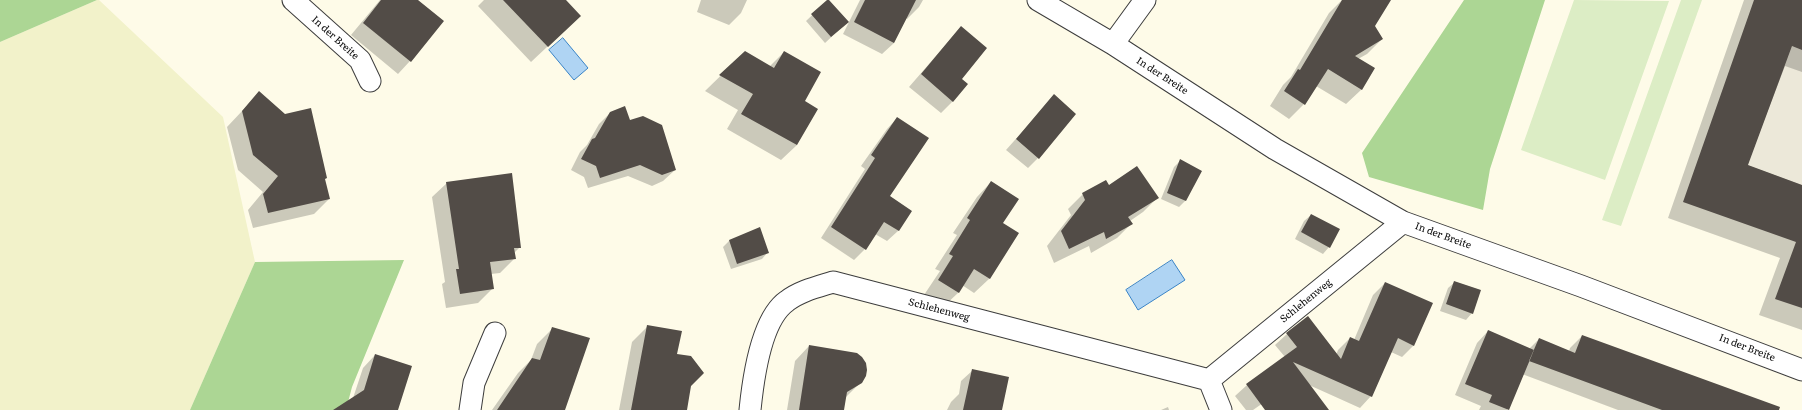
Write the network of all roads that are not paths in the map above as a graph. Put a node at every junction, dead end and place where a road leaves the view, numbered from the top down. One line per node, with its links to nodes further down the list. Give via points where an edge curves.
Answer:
1 (293, 0): 5 (street, In der Breite, via 360,60)
2 (1038, 0): 4 (street, In der Breite)
3 (1145, 0): 4 (street)
4 (1112, 44): 6 (street, In der Breite, via 1275,149)
5 (370, 81)
6 (1403, 222): 8 (street, In der Breite); 9 (street, Schlehenweg)
7 (495, 333): 10 (street, via 474,383)
8 (1802, 370)
9 (1209, 380): 11 (street, Schlehenweg, via 833,282 803,291 785,301 773,316 758,354); 12 (street)
10 (470, 410)
11 (750, 410)
12 (1221, 410)

